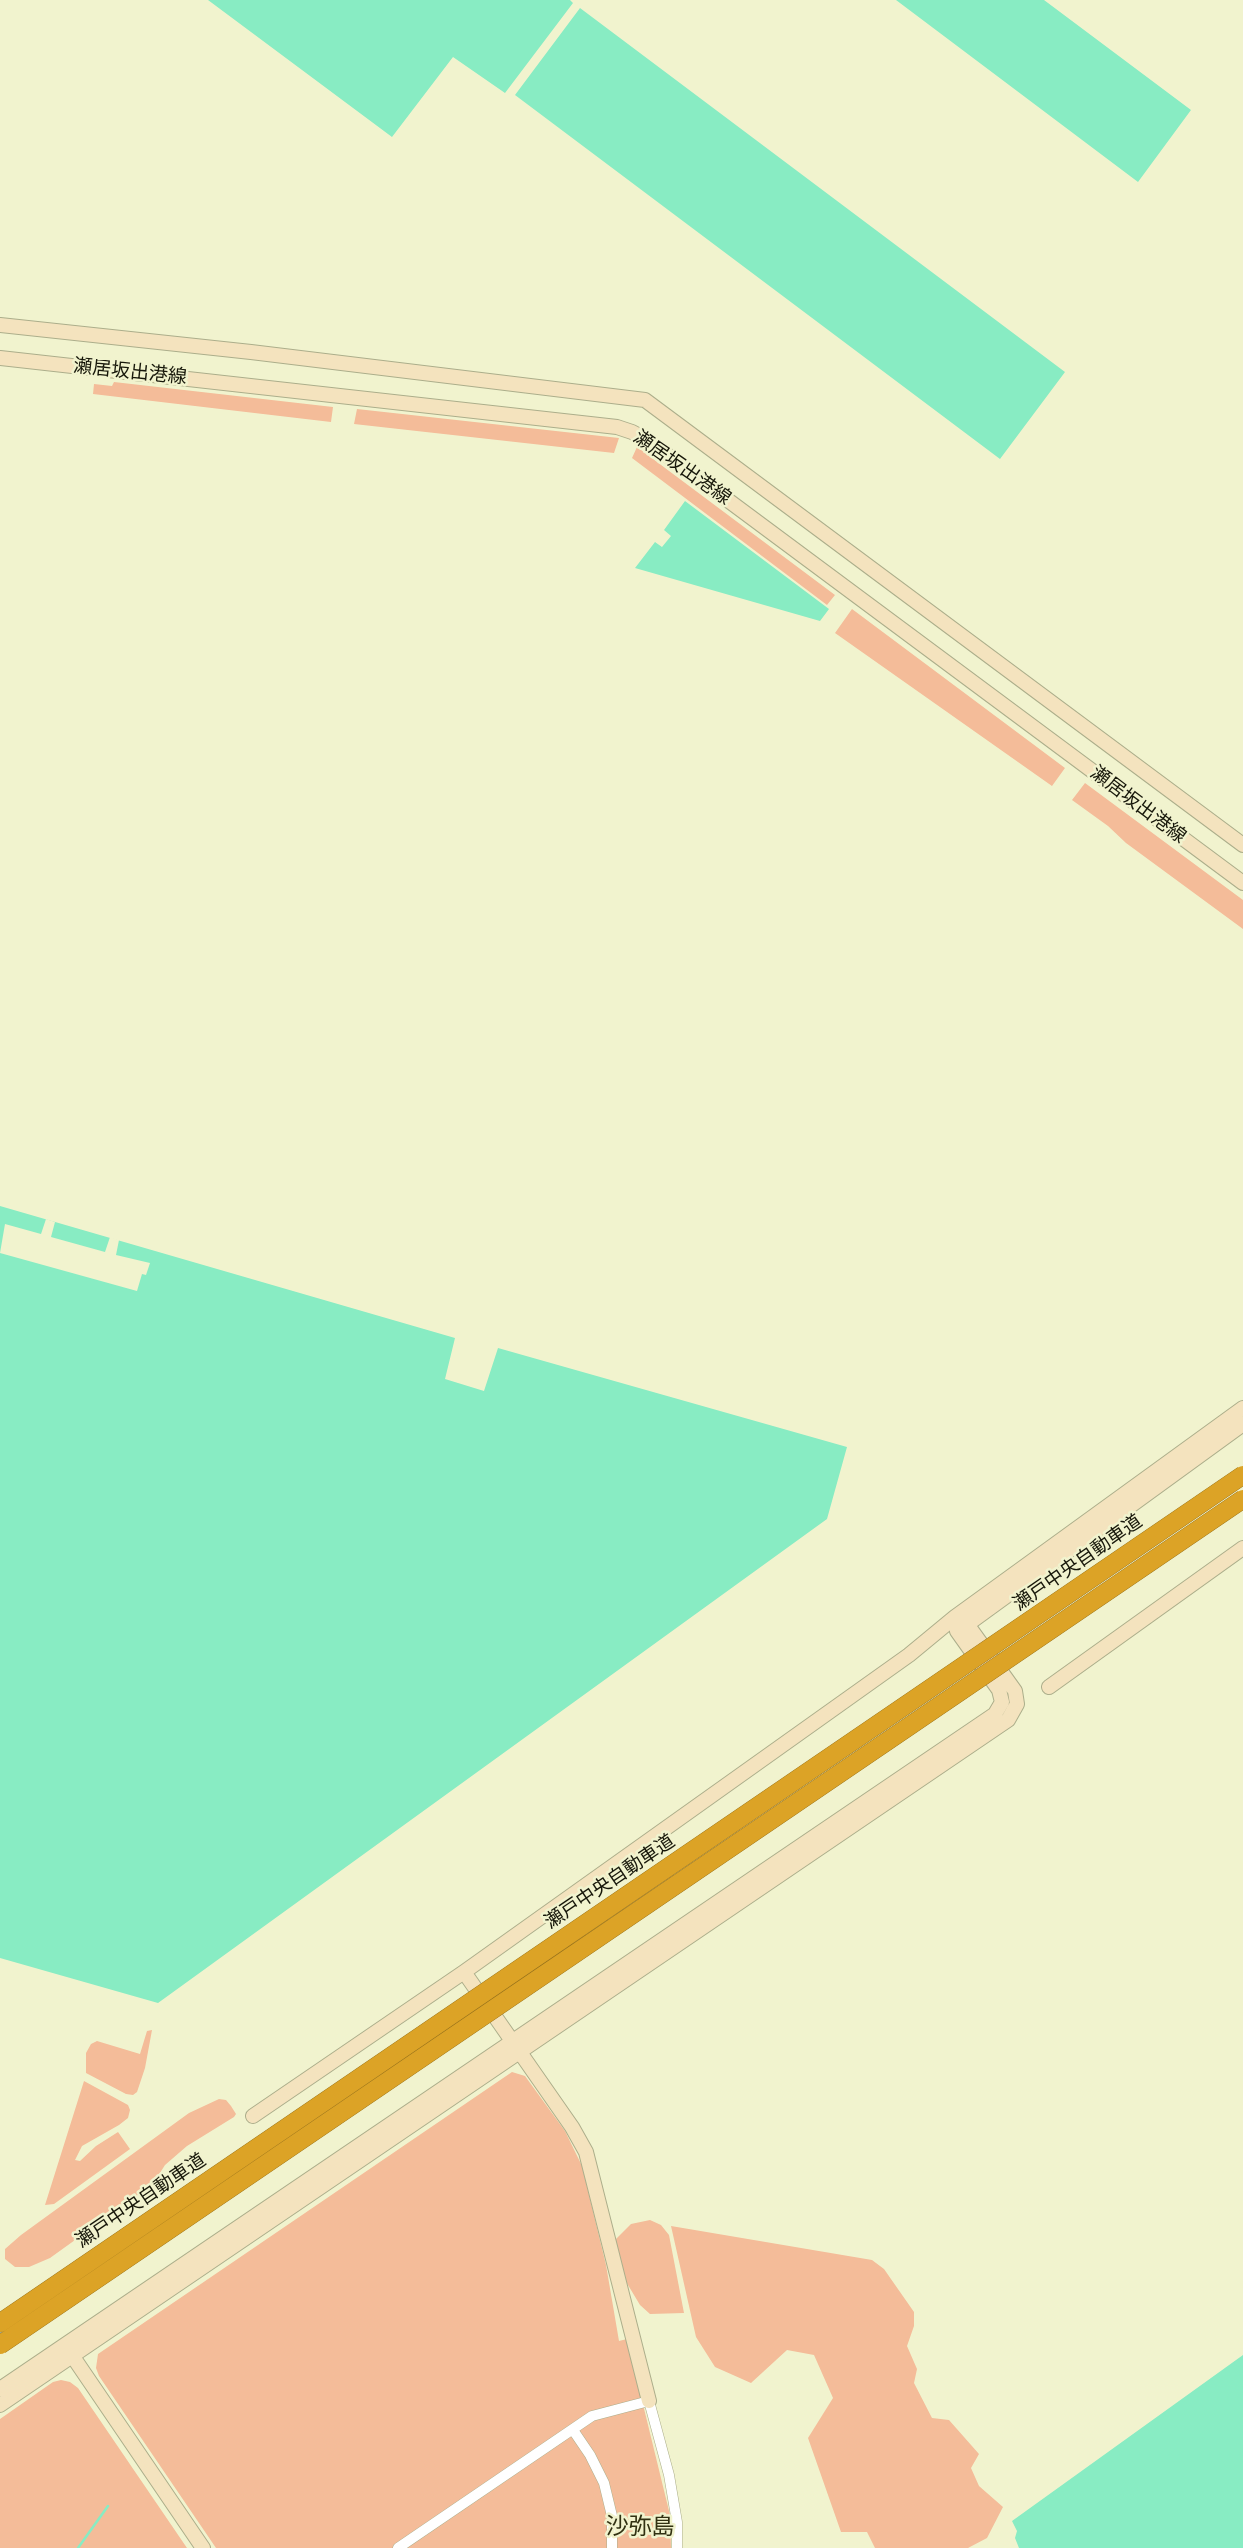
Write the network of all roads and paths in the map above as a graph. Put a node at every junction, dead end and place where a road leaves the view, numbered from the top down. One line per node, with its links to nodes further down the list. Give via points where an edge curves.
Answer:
1 (0, 325): 3 (street, 瀬居坂出港線, via 645,400)
2 (0, 358): 4 (street, 瀬居坂出港線, via 632,432)
3 (1243, 845)
4 (1243, 883)
5 (1243, 1408): 10 (street)
6 (1243, 1424): 10 (street)
7 (1243, 1475): 15 (highway, 瀬戸中央自動車道, bridge)
8 (1243, 1499): 16 (highway, 瀬戸中央自動車道, bridge)
9 (1243, 1548): 11 (street)
10 (960, 1624): 12 (street, via 909,1655); 13 (street, via 1015,1691 1017,1704 1008,1720)
11 (1049, 1687)
12 (464, 1972): 13 (street); 14 (street)
13 (516, 2046): 17 (street); 19 (street, via 586,2152)
14 (253, 2116)
15 (0, 2323)
16 (0, 2346)
17 (68, 2350): 18 (street); 20 (street); 22 (street)
18 (0, 2389)
19 (649, 2401): 21 (street, via 592,2416); 25 (street, via 669,2475)
20 (0, 2404)
21 (573, 2430): 23 (street); 24 (street, via 604,2483 612,2516)
22 (203, 2548)
23 (398, 2548)
24 (612, 2548)
25 (677, 2548)

